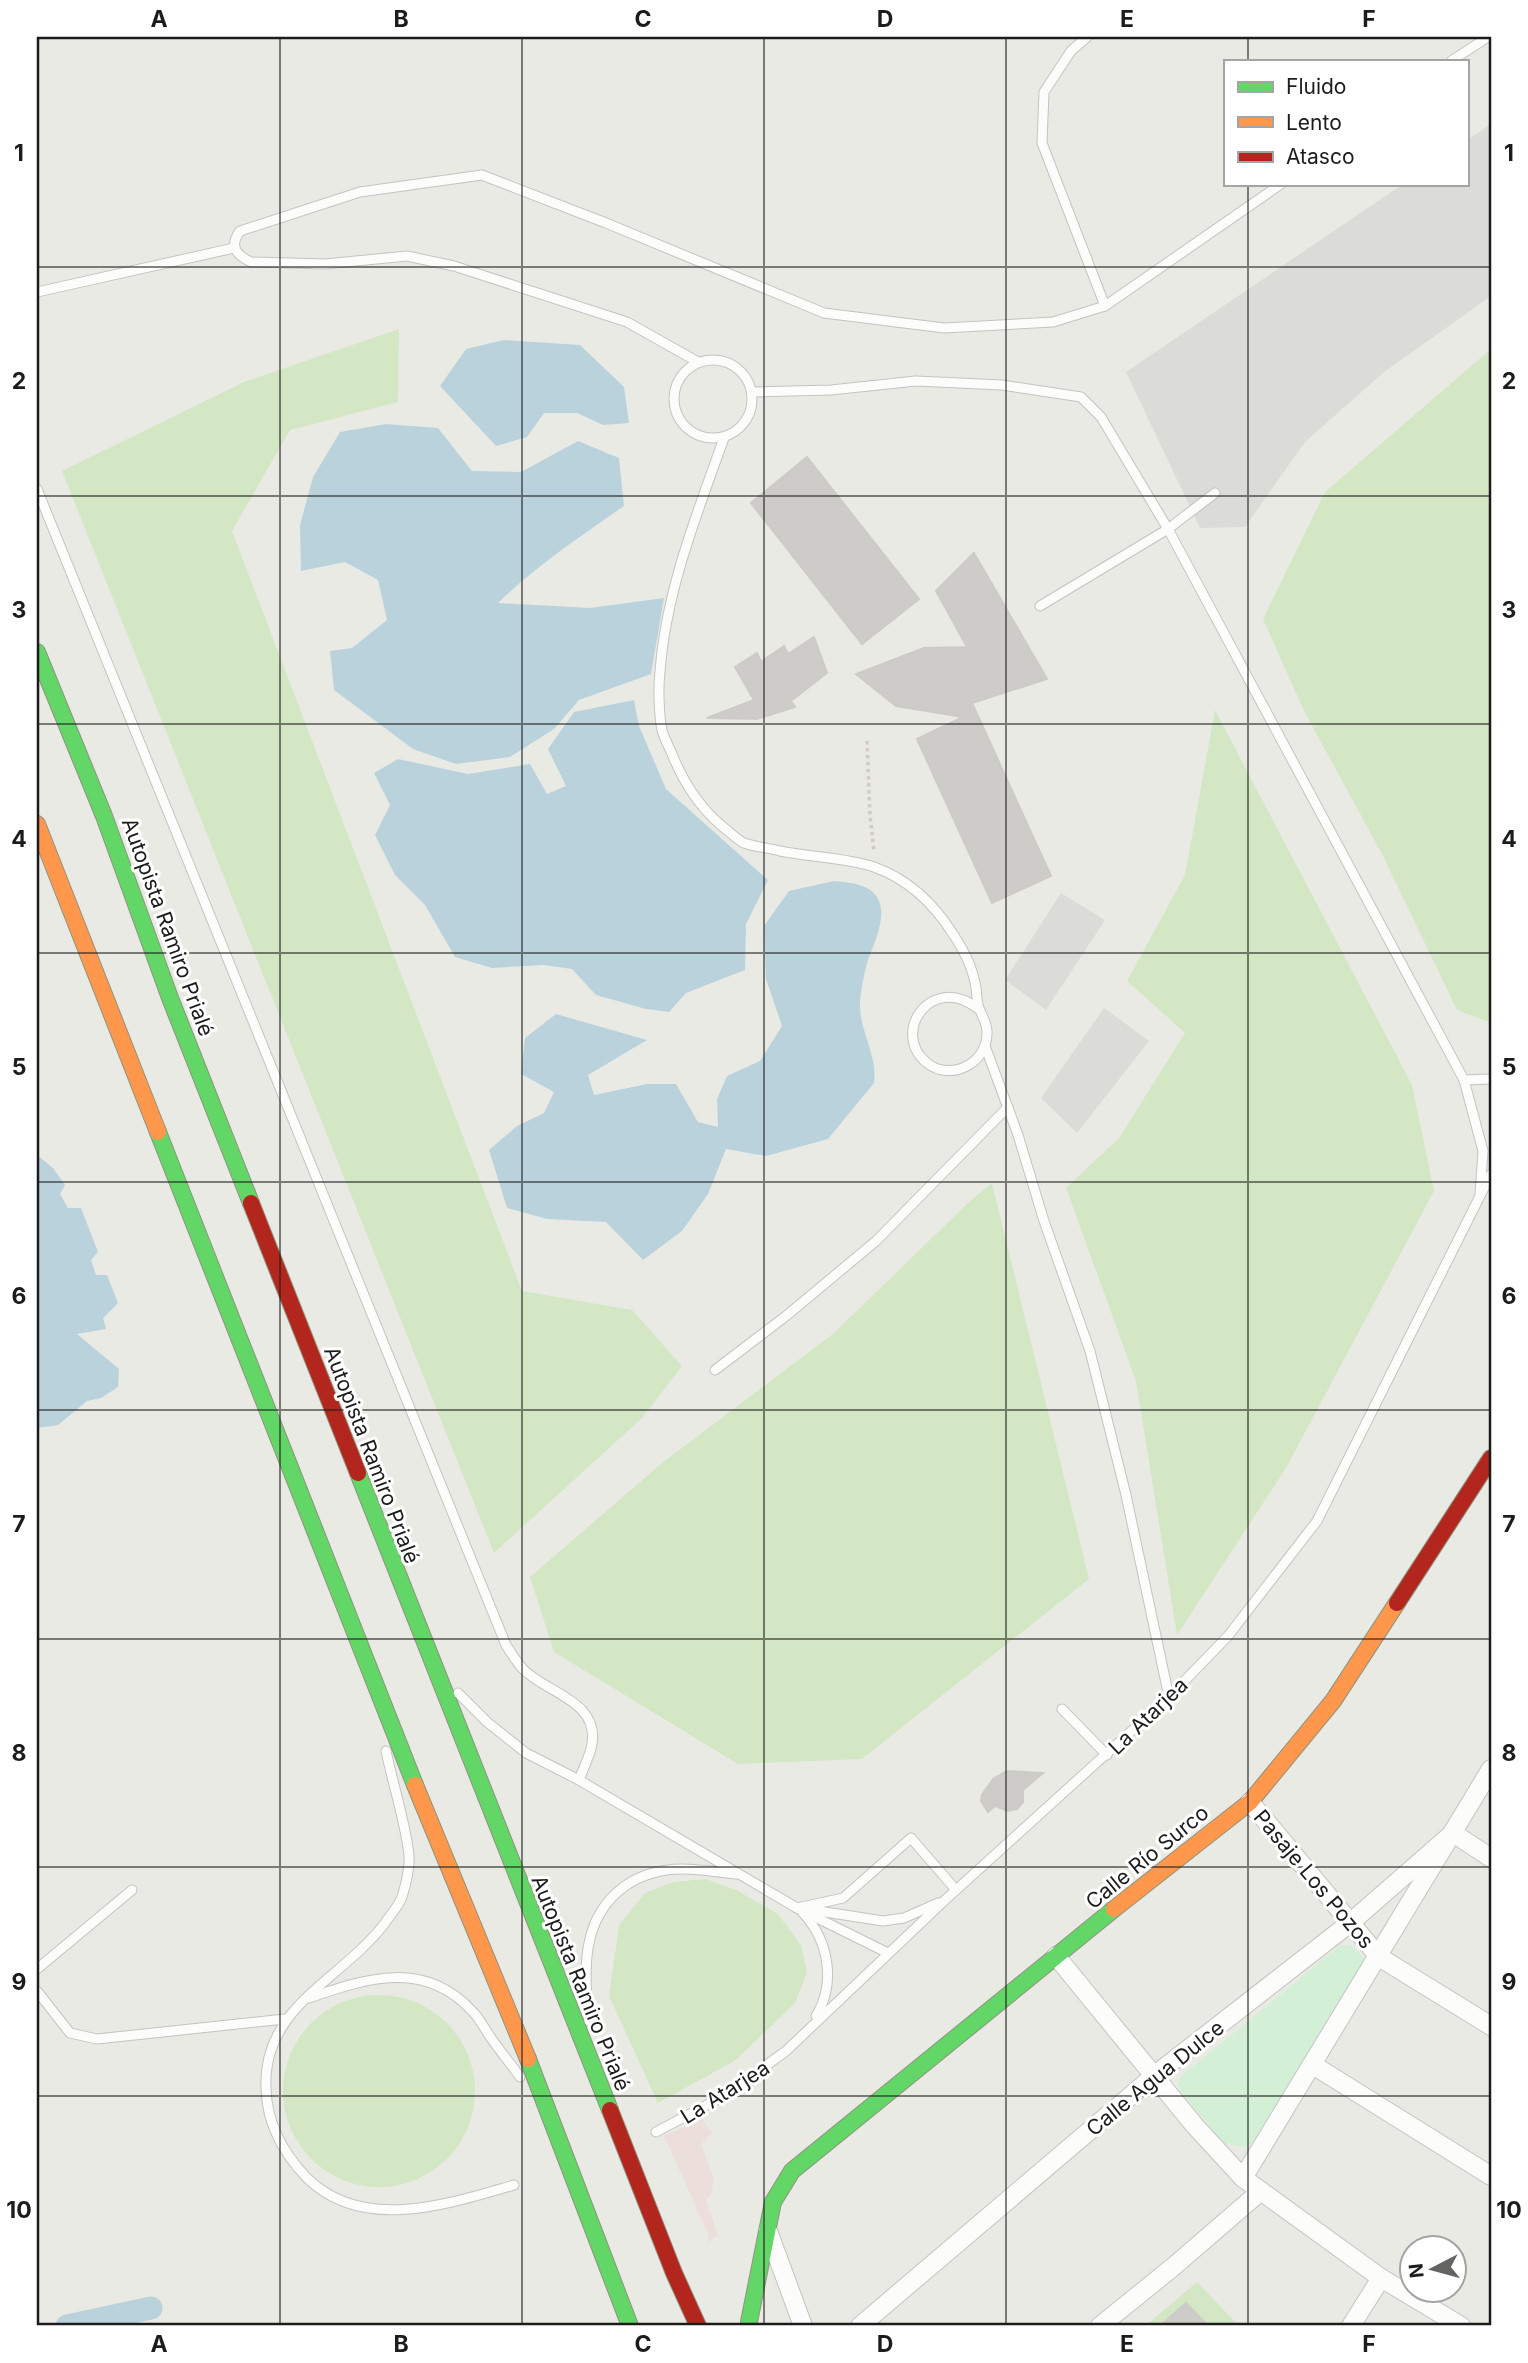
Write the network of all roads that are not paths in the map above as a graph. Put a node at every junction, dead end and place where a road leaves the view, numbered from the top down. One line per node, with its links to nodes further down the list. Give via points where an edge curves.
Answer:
1 (1087, 37): 7 (lane, via 1071,51 1044,92 1042,143)
2 (1488, 37): 3 (lane)
3 (1453, 60)
4 (1278, 186): 7 (lane)
5 (234, 248): 6 (lane); 7 (lane, via 240,232 360,192 482,175 824,313 944,328 1054,322); 8 (lane, via 251,262 325,264 407,256 454,266 628,322)
6 (37, 292)
7 (1105, 306)
8 (698, 362): 9 (lane, via 715,359 732,364 746,376); 10 (lane, via 684,372 676,387 674,404 679,420 691,433 707,439)
9 (752, 392): 10 (lane, via 747,421); 13 (lane, via 916,381 1081,397 1101,417)
10 (724, 438): 17 (lane, via 679,564 659,674 662,731 683,780 705,812 743,842 873,867 900,879 930,902 963,950 976,984)
11 (37, 489): 34 (lane, via 506,1645 522,1668 587,1716 592,1744)
12 (1215, 493): 13 (lane)
13 (1168, 528): 14 (lane); 20 (lane)
14 (1040, 606)
15 (37, 652): 27 (main road, Autopista Ramiro Prialé)
16 (37, 824): 26 (main road)
17 (977, 1008): 18 (lane, via 987,1032); 18 (lane, via 956,997 932,1000 916,1018 914,1042 926,1062 948,1071 971,1065)
18 (985, 1046): 21 (lane)
19 (1491, 1079): 20 (lane)
20 (1464, 1080): 23 (lane, via 1483,1151)
21 (1008, 1107): 24 (lane, via 876,1241); 28 (lane, via 1090,1351)
22 (1491, 1174): 23 (lane, La Atarjea)
23 (1480, 1199): 28 (lane, La Atarjea, via 1317,1521 1228,1636)
24 (715, 1370)
25 (1491, 1458): 35 (main road, Calle Río Surco, via 1333,1700)
26 (363, 1647): 30 (lane); 58 (main road)
27 (429, 1656): 34 (lane, via 487,1722 526,1753); 57 (main road, Autopista Ramiro Prialé)
28 (1169, 1697): 32 (lane, La Atarjea)
29 (1062, 1709): 32 (lane)
30 (380, 1726)
31 (383, 1739): 49 (lane, via 409,1857 401,1900 375,1935)
32 (1107, 1755): 39 (lane, La Atarjea)
33 (1491, 1769): 36 (street, Calle Agua Dulce)
34 (579, 1780): 38 (lane)
35 (1250, 1802): 43 (street, Pasaje Los Pozos); 45 (main road, Calle Río Surco)
36 (1453, 1833): 37 (street); 43 (street, Calle Agua Dulce); 46 (street, Calle Agua Dulce)
37 (1491, 1858)
38 (739, 1875): 42 (lane); 52 (lane, via 665,1870 632,1881 607,1901 597,1916 587,1952)
39 (956, 1890): 41 (lane, La Atarjea); 42 (lane, via 911,1838 843,1898)
40 (132, 1891): 47 (lane)
41 (945, 1900): 42 (lane, via 904,1918 883,1921); 44 (lane, La Atarjea)
42 (797, 1908): 44 (lane); 51 (lane, via 812,1923 826,1955 823,2005)
43 (1350, 1923): 46 (street, Pasaje Los Pozos); 56 (street, Calle Agua Dulce)
44 (888, 1953): 51 (lane, La Atarjea)
45 (1056, 1956): 56 (street); 64 (main road, Calle Río Surco, via 792,2171 773,2202)
46 (1379, 1957): 53 (street, Pasaje Los Pozos); 55 (street, Calle Agua Dulce)
47 (37, 1969)
48 (37, 1991): 50 (lane, via 71,2033 97,2039)
49 (304, 2000): 50 (lane); 58 (lane, via 354,1982 388,1977 416,1978 450,1990 474,2013)
50 (285, 2020): 62 (lane, via 266,2061 269,2115 291,2160 327,2194 368,2208 403,2210)
51 (812, 2024): 59 (lane, La Atarjea, via 786,2051 735,2089)
52 (589, 2025)
53 (1491, 2026)
54 (592, 2039): 57 (lane)
55 (1313, 2064): 60 (street); 61 (street, Calle Agua Dulce)
56 (1156, 2075): 61 (street); 72 (street, Calle Agua Dulce)
57 (604, 2098): 65 (main road, Autopista Ramiro Prialé)
58 (552, 2118): 69 (main road)
59 (656, 2132)
60 (1491, 2176)
61 (1243, 2178): 63 (street)
62 (513, 2185)
63 (1261, 2191): 66 (street); 73 (street)
64 (767, 2227): 68 (main road, Calle Río Surco); 71 (street)
65 (674, 2273): 67 (main road, via 705,2307); 70 (main road)
66 (1381, 2278): 74 (street); 75 (street)
67 (705, 2321)
68 (749, 2322)
69 (630, 2326)
70 (681, 2326)
71 (803, 2326)
72 (860, 2326)
73 (1100, 2326)
74 (1351, 2326)
75 (1461, 2326)

